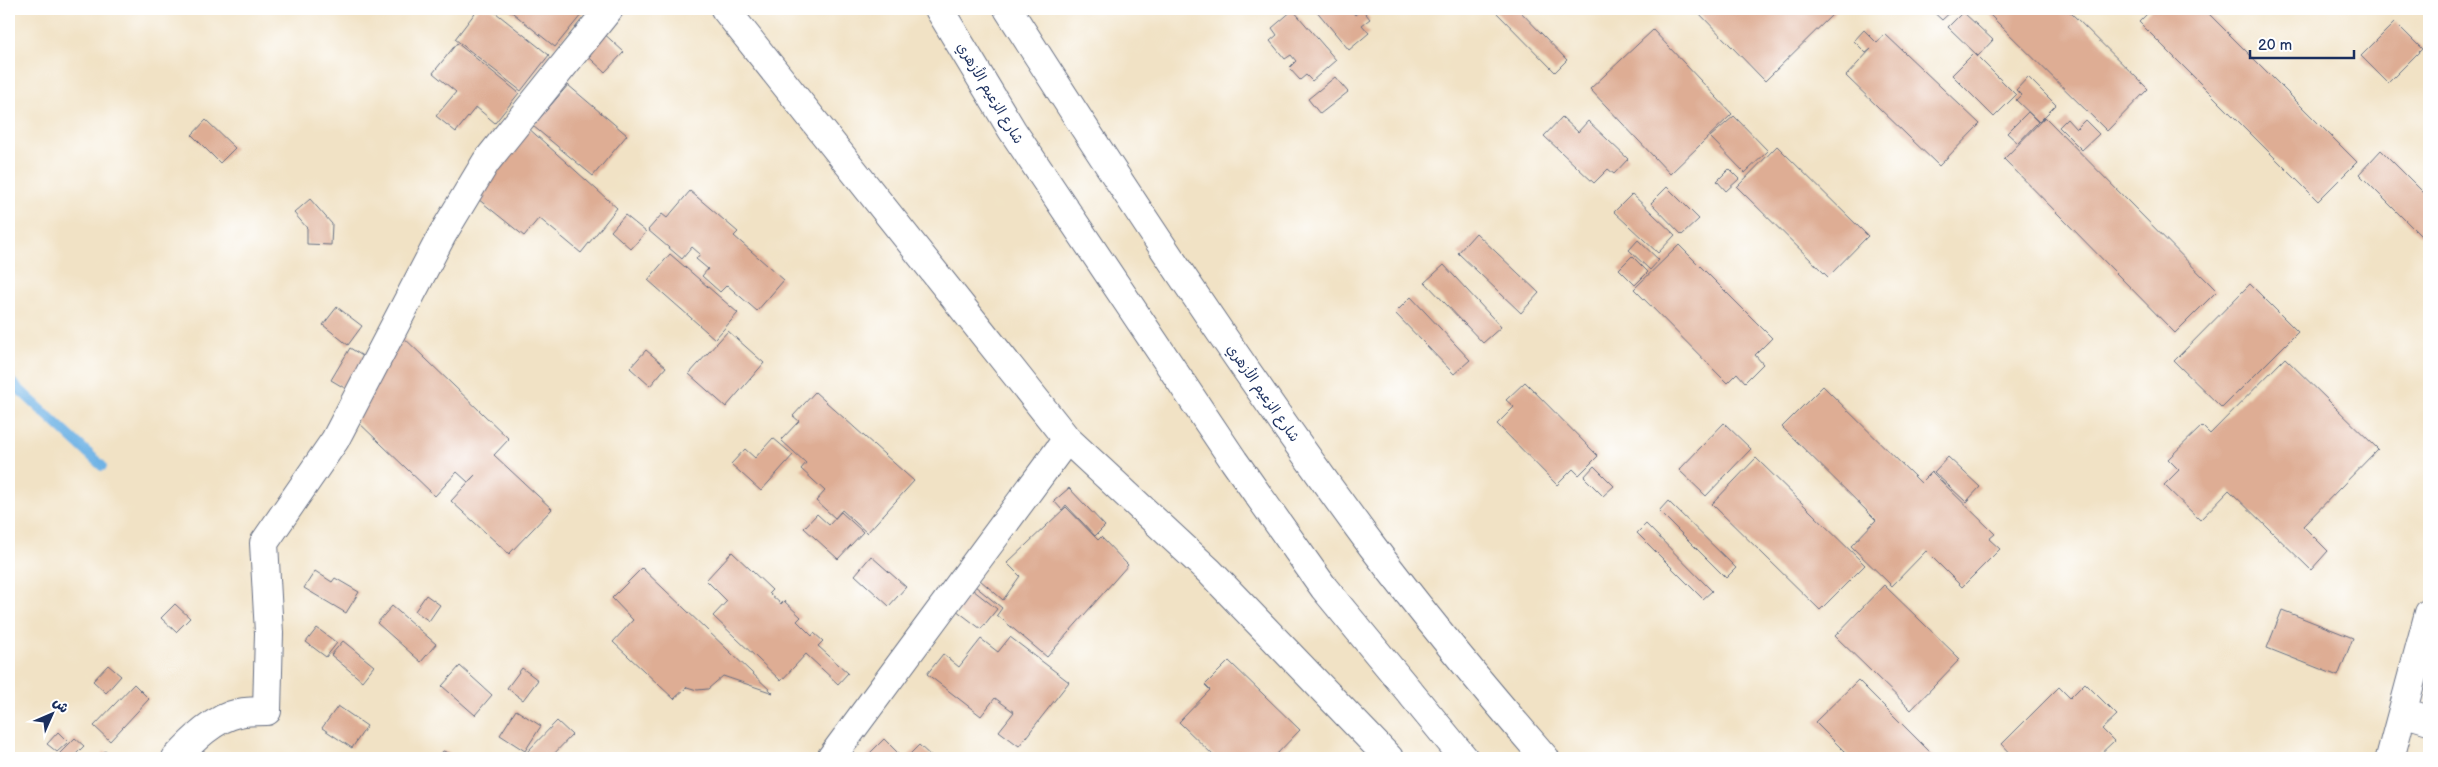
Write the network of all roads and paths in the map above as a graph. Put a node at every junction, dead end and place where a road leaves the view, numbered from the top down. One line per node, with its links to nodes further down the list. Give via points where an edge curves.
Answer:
1 (609, 9): 9 (street, via 486,162 442,235 335,440 264,543 269,633 267,711 239,713 215,723)
2 (726, 9): 5 (street)
3 (940, 9): 12 (street, شارع الزعيم الأزهري, via 1012,130 1239,469 1324,588)
4 (1008, 9): 13 (street, شارع الزعيم الأزهري, via 1132,204 1372,546 1474,676)
5 (1066, 440): 10 (street); 11 (street, via 1209,571)
6 (2429, 613): 7 (street)
7 (2403, 712): 8 (street); 14 (street)
8 (2429, 720)
9 (176, 758)
10 (831, 758)
11 (1389, 758)
12 (1464, 758)
13 (1545, 758)
14 (2390, 758)

